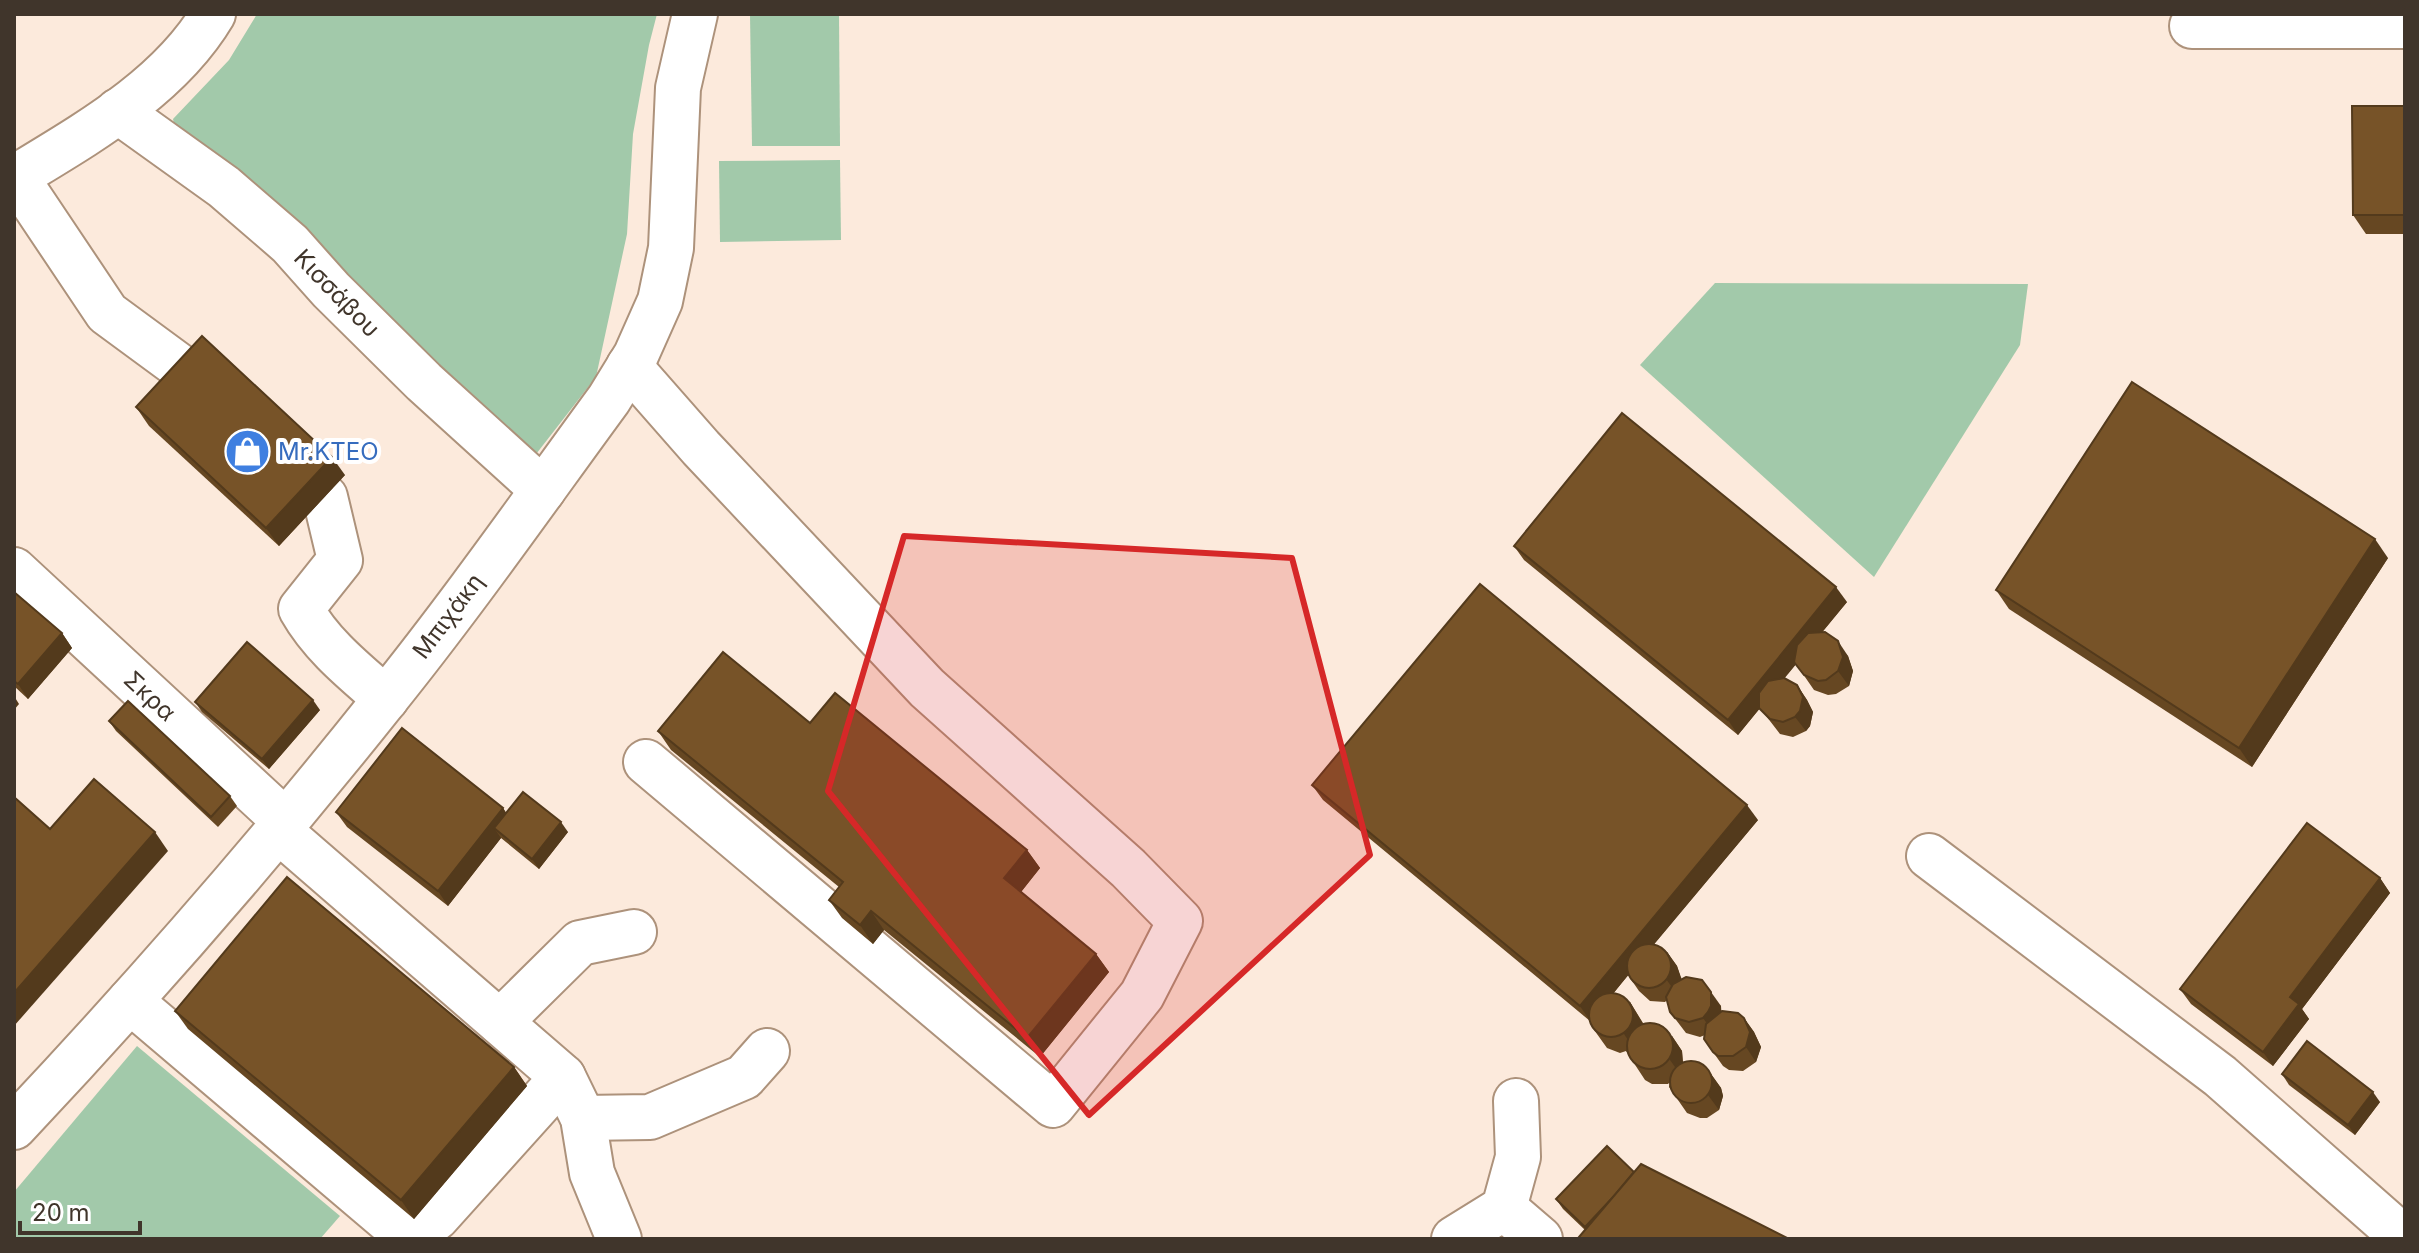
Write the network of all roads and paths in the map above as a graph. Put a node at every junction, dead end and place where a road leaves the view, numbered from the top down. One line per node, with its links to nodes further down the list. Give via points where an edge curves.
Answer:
1 (213, 14): 5 (street, via 181,57)
2 (695, 14): 7 (street, Μπιχάκη, via 678,88 671,248 660,301)
3 (2192, 26): 4 (street)
4 (2405, 26)
5 (118, 111): 6 (street); 9 (street, Κισσάβου, via 224,187 290,244 424,382)
6 (15, 177): 8 (street, via 107,313)
7 (629, 366): 9 (street, Μπιχάκη); 13 (street, via 927,688 1180,921 1142,995 1053,1105)
8 (194, 377)
9 (543, 490): 12 (street, Μπιχάκη)
10 (325, 497): 12 (street, via 340,560 301,609 336,656)
11 (17, 580): 14 (street, Σκρα)
12 (386, 699): 14 (street, Μπιχάκη)
13 (646, 762)
14 (282, 826): 17 (street, Μπιχάκη); 18 (street, Σκρα)
15 (1929, 856): 28 (street, via 2220,1076)
16 (634, 932): 18 (street, via 580,943)
17 (130, 1001): 20 (street, via 408,1232 421,1231 437,1217); 23 (street, Μπιχάκη)
18 (500, 1022): 20 (street, Σκρα)
19 (767, 1051): 22 (street, via 744,1077 650,1117)
20 (563, 1077): 22 (street)
21 (1516, 1101): 24 (street, via 1518,1157)
22 (583, 1118): 25 (street, via 592,1173)
23 (14, 1127)
24 (1504, 1208): 26 (street); 27 (street)
25 (619, 1239)
26 (1454, 1239)
27 (1540, 1239)
28 (2405, 1239)

